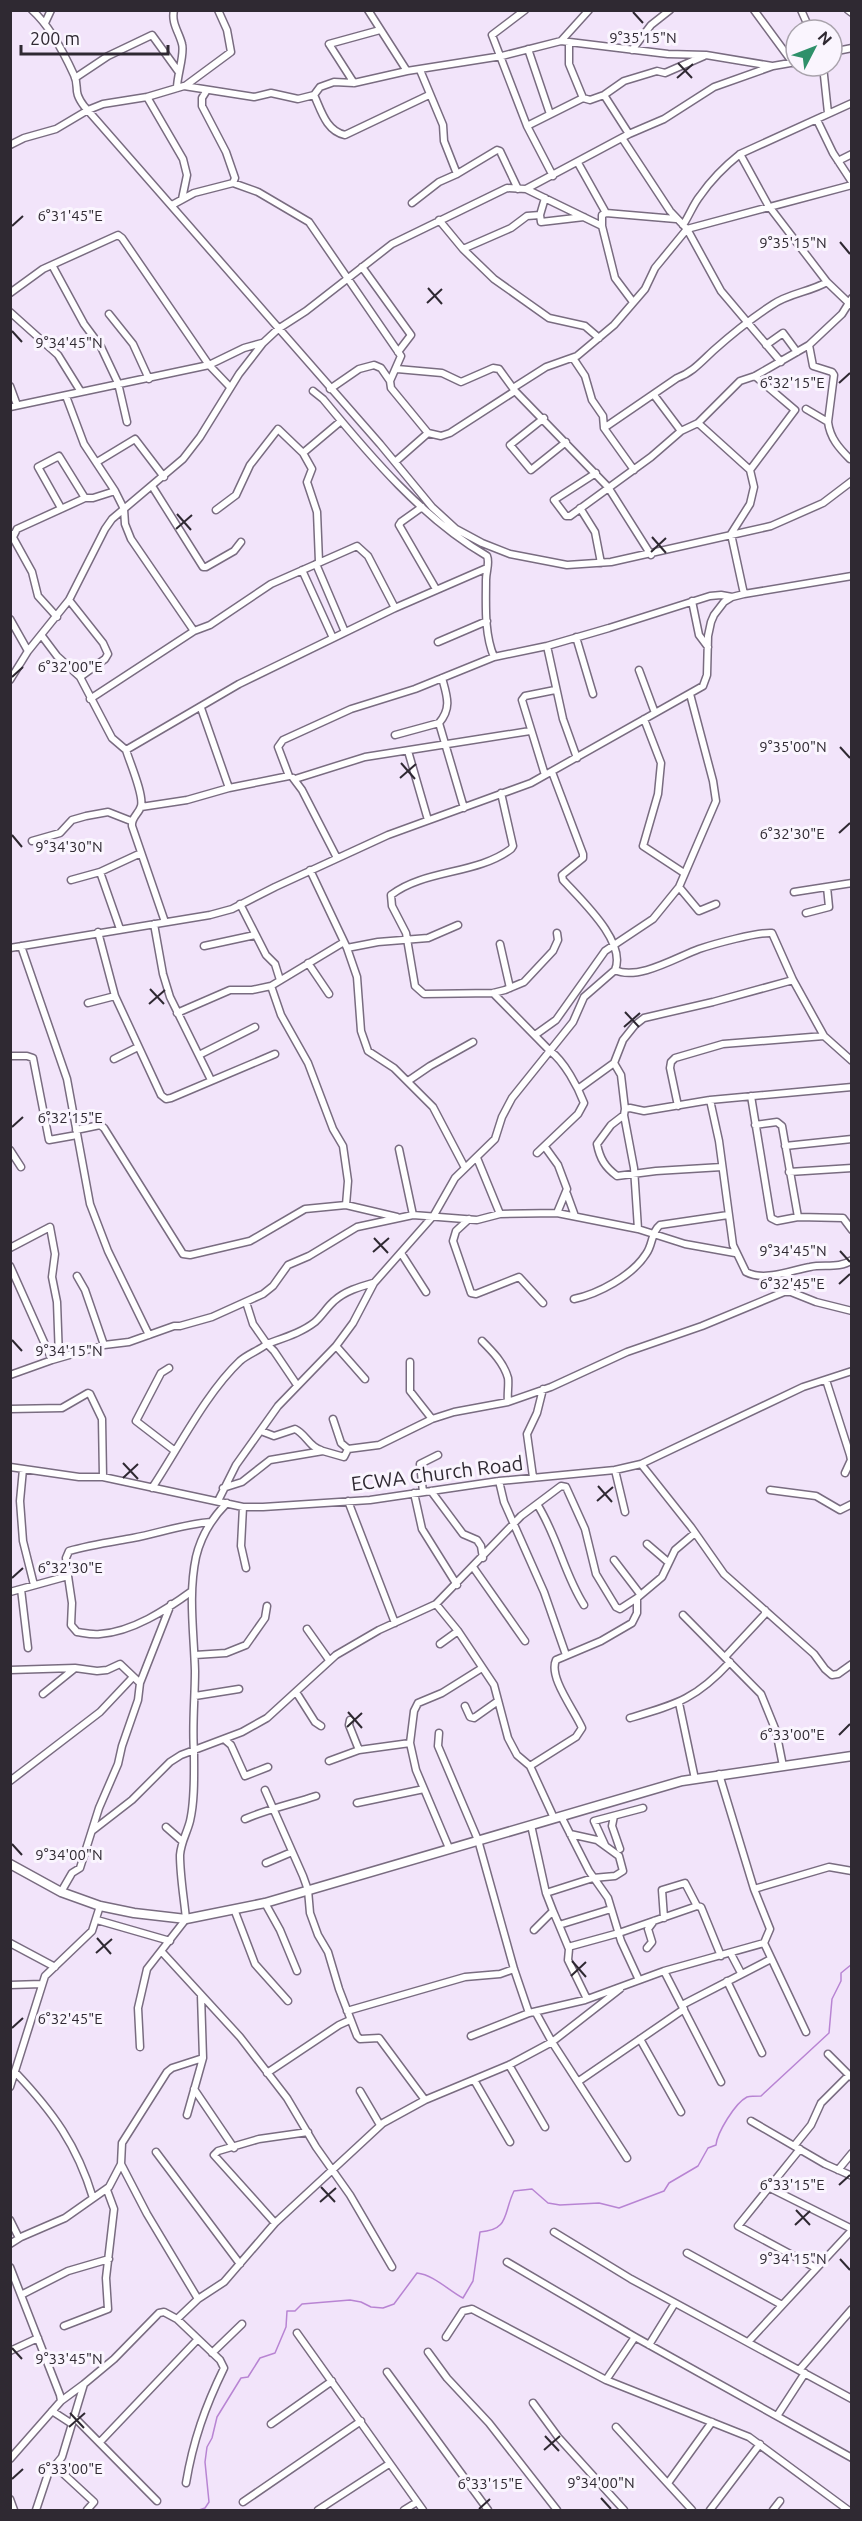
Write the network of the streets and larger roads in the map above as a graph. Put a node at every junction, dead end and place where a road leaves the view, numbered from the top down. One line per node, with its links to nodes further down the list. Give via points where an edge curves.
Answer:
1 (32, 10): 10 (street)
2 (51, 10): 10 (street)
3 (174, 10): 22 (street, via 183,50)
4 (218, 10): 27 (street, via 228,30 231,51)
5 (368, 10): 11 (street)
6 (525, 10): 18 (street, via 492,35)
7 (589, 10): 12 (street)
8 (670, 10): 16 (street, via 651,25)
9 (754, 10): 15 (street)
10 (45, 23): 24 (street)
11 (380, 30): 23 (street); 26 (street, via 329,44)
12 (561, 41): 13 (street); 14 (street)
13 (569, 42): 16 (street); 33 (street, via 569,64)
14 (528, 49): 18 (street); 37 (street)
15 (784, 49)
16 (633, 50): 17 (street)
17 (706, 55): 20 (street); 31 (street, via 665,73 657,71 624,81)
18 (502, 56): 21 (street); 39 (street)
19 (784, 64): 20 (street)
20 (773, 66): 40 (street, via 714,87 664,119)
21 (420, 70): 23 (street); 30 (street)
22 (178, 71): 24 (street, via 152,35 108,56); 27 (street)
23 (407, 71): 26 (street)
24 (75, 78): 35 (street, via 78,97)
25 (824, 78): 36 (street)
26 (354, 83): 29 (street, via 334,82 320,87)
27 (181, 87): 28 (street); 32 (street)
28 (207, 90): 29 (street, via 254,98 269,93 298,99); 49 (street, via 202,106 226,152 235,178)
29 (314, 95): 30 (street, via 328,124 345,135)
30 (429, 95): 47 (street, via 443,124 444,141)
31 (604, 95): 33 (street); 40 (street)
32 (147, 97): 35 (street); 54 (street, via 183,159 186,175)
33 (583, 98): 37 (street)
34 (852, 103): 36 (street)
35 (88, 110): 42 (street, via 56,129); 56 (street)
36 (828, 113): 38 (street)
37 (550, 114): 39 (street)
38 (817, 120): 43 (street); 45 (street)
39 (527, 126): 48 (street)
40 (629, 134): 41 (street)
41 (622, 138): 46 (street); 61 (street)
42 (11, 144)
43 (740, 154): 57 (street); 64 (street, via 699,196)
44 (852, 154): 45 (street)
45 (838, 161): 50 (street)
46 (578, 163): 48 (street); 58 (street)
47 (457, 174): 51 (street, via 499,150); 55 (street, via 439,182)
48 (553, 176): 52 (street)
49 (233, 183): 54 (street); 68 (street, via 258,192 309,222)
50 (852, 183): 57 (street)
51 (518, 189): 52 (street); 62 (street, via 507,188)
52 (526, 189): 53 (street)
53 (545, 198): 59 (street); 60 (street)
54 (182, 199): 56 (street)
55 (412, 203)
56 (172, 205): 76 (street)
57 (770, 206): 64 (street); 69 (street)
58 (606, 213): 61 (street); 63 (street, via 602,215)
59 (540, 215): 60 (street, via 539,220 544,222); 65 (street, via 527,216 511,228)
60 (584, 217): 63 (street)
61 (676, 219): 64 (street)
62 (439, 220): 65 (street); 67 (street, via 392,244)
63 (602, 226): 71 (street, via 615,278)
64 (685, 227): 71 (street); 75 (street, via 722,291)
65 (463, 249): 77 (street, via 494,279 549,318 585,326)
66 (52, 265): 70 (street); 85 (street, via 114,236 122,238); 90 (street)
67 (362, 267): 68 (street); 81 (street, via 411,335)
68 (348, 278): 76 (street); 81 (street)
69 (827, 282): 72 (street); 75 (street, via 782,299)
70 (10, 293)
71 (633, 302): 77 (street)
72 (851, 303): 80 (street)
73 (10, 312): 96 (street, via 58,355)
74 (109, 314): 88 (street, via 133,344)
75 (748, 322): 79 (street); 97 (street, via 690,373)
76 (278, 328): 78 (street); 93 (street)
77 (599, 338): 83 (street)
78 (262, 343): 85 (street); 92 (street)
79 (766, 345): 82 (street, via 783,333); 84 (street)
80 (809, 345): 82 (street); 104 (street, via 813,366 834,375)
81 (398, 352): 86 (street, via 401,358)
82 (797, 352): 84 (street)
83 (573, 358): 94 (street, via 546,367); 106 (street, via 603,416)
84 (781, 362): 87 (street)
85 (209, 365): 88 (street); 92 (street)
86 (397, 369): 89 (street); 94 (street, via 442,373 461,382 496,368)
87 (755, 376): 105 (street, via 736,384); 115 (street, via 795,410)
88 (149, 379): 90 (street)
89 (390, 381): 93 (street, via 374,365 359,369); 108 (street, via 391,388)
90 (118, 383): 96 (street); 103 (street)
91 (10, 386): 99 (street)
92 (230, 387): 117 (street, via 200,437)
93 (330, 389): 113 (street)
94 (514, 389): 101 (street); 108 (street, via 450,433)
95 (313, 391): 102 (street)
96 (81, 392): 98 (street)
97 (654, 395): 106 (street); 107 (street)
98 (66, 396): 99 (street); 112 (street, via 84,444)
99 (14, 406)
100 (806, 409): 104 (street)
101 (544, 418): 109 (street); 109 (street, via 510,445 531,470)
102 (341, 421): 110 (street); 123 (street)
103 (127, 422)
104 (828, 422): 111 (street, via 831,436)
105 (698, 423): 107 (street); 115 (street)
106 (604, 428): 114 (street)
107 (681, 431): 114 (street)
108 (428, 433): 113 (street)
109 (566, 442): 116 (street)
110 (303, 453): 127 (street, via 278,429 250,465 236,495); 132 (street, via 312,469 307,482 317,512)
111 (850, 459)
112 (97, 462): 117 (street, via 135,439); 121 (street)
113 (395, 462): 133 (street, via 440,515 482,543 510,554 567,565)
114 (634, 470): 120 (street)
115 (750, 470): 128 (street, via 754,487 750,504)
116 (596, 473): 120 (street); 125 (street, via 554,500 568,517)
117 (164, 477): 119 (street)
118 (852, 481): 128 (street, via 823,503 792,519)
119 (152, 486): 126 (street); 130 (street, via 203,567 234,551)
120 (608, 487): 125 (street); 131 (street)
121 (115, 491): 122 (street); 126 (street)
122 (85, 498): 124 (street); 124 (street, via 59,456 38,467)
123 (422, 507): 134 (street, via 487,556); 137 (street, via 399,525)
124 (61, 508): 129 (street)
125 (580, 508): 133 (street, via 595,532)
126 (124, 509): 140 (street, via 105,529); 146 (street, via 131,538)
127 (216, 510)
128 (731, 534): 131 (street); 138 (street)
129 (12, 535): 143 (street, via 32,572 38,596)
130 (241, 542)
131 (651, 555): 133 (street)
132 (318, 563): 135 (street); 142 (street, via 352,547 360,548); 147 (street)
133 (601, 563)
134 (487, 568): 137 (street); 145 (street)
135 (302, 570): 146 (street, via 271,584 210,625); 150 (street)
136 (852, 576): 138 (street)
137 (436, 590): 142 (street)
138 (744, 594): 139 (street)
139 (732, 597): 141 (street, via 721,595); 153 (street, via 714,615)
140 (69, 600): 143 (street); 157 (street, via 108,654)
141 (692, 601): 149 (street); 153 (street, via 699,635)
142 (395, 608): 147 (street)
143 (57, 617): 148 (street)
144 (10, 619): 154 (street)
145 (487, 621): 151 (street); 155 (street)
146 (194, 631): 163 (street)
147 (345, 633): 150 (street)
148 (42, 636): 154 (street); 157 (street)
149 (576, 637): 152 (street); 161 (street)
150 (333, 638): 164 (street, via 239,684)
151 (438, 642)
152 (547, 646): 155 (street); 160 (street)
153 (708, 647): 162 (street, via 706,681)
154 (28, 651): 159 (street)
155 (494, 657): 158 (street)
156 (639, 670): 165 (street)
157 (80, 677): 163 (street)
158 (442, 678): 167 (street, via 448,699 446,714); 176 (street, via 351,709 283,740 278,747)
159 (10, 680)
160 (555, 690): 168 (street, via 522,700); 173 (street)
161 (593, 694)
162 (690, 694): 165 (street); 188 (street, via 716,801)
163 (90, 699): 171 (street, via 112,738)
164 (201, 708): 171 (street); 177 (street)
165 (655, 713): 166 (street)
166 (644, 719): 173 (street); 188 (street, via 661,763 658,794 643,846)
167 (439, 723): 169 (street); 170 (street)
168 (530, 731): 170 (street); 175 (street)
169 (395, 735)
170 (444, 745): 172 (street); 180 (street)
171 (126, 750): 179 (street)
172 (408, 752): 176 (street, via 365,758); 181 (street)
173 (577, 758): 174 (street)
174 (552, 772): 175 (street); 206 (street, via 583,854 562,875 563,880)
175 (545, 775): 178 (street)
176 (292, 778): 177 (street); 185 (street)
177 (229, 788): 179 (street)
178 (501, 793): 180 (street); 204 (street, via 513,846 508,852 408,885 391,895)
179 (141, 807): 182 (street)
180 (464, 808): 181 (street)
181 (428, 820): 185 (street)
182 (131, 821): 183 (street, via 108,812 86,816 72,820 60,833); 184 (street)
183 (32, 841)
184 (141, 853): 187 (street); 197 (street)
185 (337, 858): 186 (street)
186 (310, 870): 195 (street); 207 (street)
187 (100, 872): 189 (street); 200 (street)
188 (684, 873): 192 (street)
189 (71, 880)
190 (852, 883): 191 (street)
191 (826, 886): 193 (street); 196 (street, via 829,908)
192 (679, 887): 194 (street, via 699,911); 206 (street, via 653,919)
193 (794, 892)
194 (716, 903)
195 (240, 904): 197 (street, via 210,915); 203 (street)
196 (806, 913)
197 (165, 922): 198 (street)
198 (154, 924): 200 (street); 221 (street, via 163,974)
199 (458, 925): 204 (street, via 435,936)
200 (120, 929): 201 (street)
201 (98, 932): 208 (street); 219 (street)
202 (557, 933): 216 (street, via 554,951 524,982)
203 (255, 935): 209 (street); 213 (street, via 275,964)
204 (408, 941): 207 (street); 217 (street, via 418,991)
205 (500, 944): 216 (street)
206 (614, 944): 212 (street); 223 (street, via 592,966 556,1020)
207 (346, 945): 211 (street); 235 (street, via 357,977 361,1031 368,1051)
208 (21, 946): 210 (street); 243 (street, via 67,1079)
209 (204, 946)
210 (10, 948)
211 (308, 963): 213 (street); 218 (street)
212 (615, 970): 214 (street, via 643,970 700,949 769,932 774,934); 227 (street, via 584,997 573,1022)
213 (280, 980): 215 (street)
214 (793, 980): 224 (street); 233 (street, via 644,1018 623,1041)
215 (271, 986): 221 (street, via 230,990); 258 (street, via 343,1146 348,1181)
216 (510, 988): 217 (street)
217 (493, 993): 223 (street)
218 (329, 994)
219 (115, 996): 220 (street); 226 (street)
220 (88, 1003)
221 (177, 1013): 229 (street)
222 (255, 1027): 229 (street)
223 (535, 1035): 227 (street)
224 (824, 1036): 232 (street); 240 (street, via 723,1044 675,1058 670,1068)
225 (473, 1042): 235 (street)
226 (138, 1047): 231 (street); 234 (street, via 166,1099)
227 (550, 1051): 237 (street); 250 (street, via 512,1098 495,1138)
228 (275, 1054): 234 (street)
229 (199, 1055): 234 (street)
230 (10, 1056): 243 (street, via 33,1058 49,1140)
231 (114, 1059)
232 (852, 1060)
233 (614, 1063): 237 (street); 241 (street, via 621,1075)
234 (211, 1080)
235 (408, 1081): 251 (street, via 439,1114)
236 (852, 1087): 238 (street)
237 (578, 1089): 246 (street, via 584,1103 578,1114)
238 (751, 1096): 239 (street); 242 (street)
239 (710, 1100): 240 (street); 253 (street)
240 (678, 1106): 241 (street, via 644,1111 630,1108)
241 (624, 1112): 256 (street); 256 (street, via 597,1144 608,1170 617,1176)
242 (755, 1125): 245 (street, via 780,1123); 265 (street, via 771,1218 777,1221)
243 (76, 1133): 258 (street, via 100,1125 104,1128 183,1254 250,1241 305,1209); 285 (street, via 98,1226)
244 (852, 1139): 245 (street)
245 (785, 1146): 255 (street)
246 (545, 1147): 249 (street); 257 (street, via 558,1165)
247 (399, 1149): 261 (street)
248 (10, 1150): 252 (street)
249 (537, 1153)
250 (477, 1158): 251 (street); 260 (street)
251 (464, 1166): 262 (street)
252 (21, 1167)
253 (722, 1167): 256 (street); 263 (street)
254 (852, 1168): 255 (street)
255 (789, 1172): 265 (street)
256 (634, 1174): 268 (street)
257 (567, 1194): 259 (street); 264 (street)
258 (346, 1205): 266 (street)
259 (557, 1213): 260 (street); 264 (street)
260 (500, 1214): 267 (street)
261 (412, 1215): 262 (street); 266 (street)
262 (434, 1215): 267 (street); 272 (street)
263 (728, 1215): 270 (street, via 669,1222 656,1228); 273 (street)
264 (574, 1216): 268 (street)
265 (798, 1217): 269 (street, via 843,1218)
266 (398, 1218): 282 (street, via 357,1227 288,1265 273,1286)
267 (469, 1219): 283 (street, via 456,1231 453,1241 471,1293 519,1277)
268 (638, 1229): 270 (street)
269 (852, 1230)
270 (653, 1235): 273 (street); 281 (street, via 645,1256 626,1273 586,1297)
271 (10, 1248): 290 (street, via 50,1227 55,1254 52,1277)
272 (401, 1253): 278 (street); 279 (street)
273 (735, 1253): 276 (street, via 748,1274)
274 (852, 1260): 276 (street, via 845,1265 809,1267)
275 (10, 1266): 291 (street)
276 (788, 1274): 280 (street)
277 (77, 1276): 288 (street)
278 (374, 1282): 287 (street, via 334,1300 305,1329); 289 (street)
279 (426, 1292)
280 (791, 1292): 284 (street); 299 (street, via 627,1352)
281 (574, 1299)
282 (246, 1302): 285 (street, via 212,1317); 287 (street, via 253,1324)
283 (543, 1303)
284 (852, 1311)
285 (149, 1335): 288 (street)
286 (482, 1341): 300 (street, via 497,1356 508,1379)
287 (267, 1344): 298 (street); 306 (street, via 238,1363)
288 (104, 1345): 290 (street)
289 (336, 1346): 296 (street); 298 (street)
290 (59, 1358): 291 (street)
291 (52, 1360): 295 (street)
292 (410, 1362): 303 (street, via 410,1391)
293 (169, 1368): 306 (street, via 161,1373 136,1421)
294 (852, 1371): 297 (street, ECWA Church Road)
295 (10, 1375)
296 (365, 1379)
297 (826, 1380): 309 (street, ECWA Church Road, via 785,1395); 313 (street, via 850,1455)
298 (297, 1385): 304 (street)
299 (543, 1389): 300 (street); 316 (street, via 527,1434)
300 (508, 1402): 303 (street)
301 (10, 1409): 315 (street, via 62,1408 90,1394 102,1419)
302 (333, 1419): 305 (street, via 341,1443)
303 (432, 1419): 305 (street, via 379,1445)
304 (261, 1431): 307 (street, via 274,1436 295,1429 315,1449); 320 (street)
305 (348, 1449): 307 (street, via 344,1457)
306 (175, 1451): 319 (street)
307 (323, 1451): 320 (street, via 270,1460 242,1482)
308 (438, 1455): 323 (street, via 420,1464)
309 (641, 1464): 312 (street, ECWA Church Road); 334 (street)
310 (10, 1467): 311 (street, ECWA Church Road)
311 (23, 1469): 315 (street, ECWA Church Road); 342 (street, via 23,1541)
312 (615, 1470): 314 (street, ECWA Church Road); 331 (street)
313 (845, 1473)
314 (569, 1474): 316 (street, ECWA Church Road); 318 (street)
315 (103, 1477): 319 (street, ECWA Church Road)
316 (533, 1478): 317 (street, ECWA Church Road)
317 (499, 1481): 322 (street, ECWA Church Road); 333 (street)
318 (564, 1485): 328 (street); 347 (street, via 585,1529 596,1574 611,1600 620,1609)
319 (152, 1488): 325 (street, ECWA Church Road)
320 (223, 1489): 325 (street)
321 (770, 1490): 329 (street, via 816,1496 840,1510)
322 (431, 1491): 323 (street, ECWA Church Road); 336 (street, via 463,1534 477,1540)
323 (423, 1492): 324 (street, ECWA Church Road)
324 (414, 1493): 326 (street, ECWA Church Road); 343 (street, via 422,1529)
325 (218, 1501): 327 (street, ECWA Church Road)
326 (348, 1501): 330 (street, ECWA Church Road); 354 (street)
327 (227, 1503): 330 (street, ECWA Church Road); 332 (street)
328 (537, 1504): 333 (street); 350 (street)
329 (852, 1504)
330 (243, 1508): 340 (street, via 241,1546)
331 (625, 1512)
332 (211, 1522): 341 (street, via 98,1542 69,1551); 345 (street, via 196,1557)
333 (513, 1525): 336 (street); 361 (street, via 544,1592)
334 (695, 1533): 338 (street, via 675,1550); 352 (street, via 724,1574)
335 (647, 1544): 338 (street)
336 (483, 1558): 339 (street)
337 (614, 1560): 347 (street)
338 (668, 1562): 347 (street, via 662,1577)
339 (474, 1567): 343 (street); 357 (street)
340 (246, 1568)
341 (68, 1576): 342 (street); 348 (street, via 71,1625 77,1632 100,1634 128,1628)
342 (34, 1585): 344 (street)
343 (457, 1585): 349 (street)
344 (21, 1589): 346 (street); 359 (street)
345 (192, 1591): 348 (street); 360 (street)
346 (10, 1593)
347 (638, 1596): 361 (street, via 632,1623)
348 (171, 1604): 369 (street)
349 (436, 1604): 354 (street); 356 (street)
350 (584, 1605)
351 (267, 1606): 360 (street, via 265,1618 246,1645 226,1653)
352 (765, 1610): 363 (street); 364 (street, via 814,1653 832,1675)
353 (683, 1615): 363 (street)
354 (395, 1623): 362 (street)
355 (307, 1629): 362 (street)
356 (458, 1631): 358 (street); 366 (street)
357 (525, 1641)
358 (440, 1644)
359 (28, 1648)
360 (195, 1655): 373 (street)
361 (566, 1655): 387 (street, via 556,1660 555,1673 581,1724 581,1732)
362 (329, 1660): 371 (street)
363 (728, 1660): 375 (street, via 705,1687); 388 (street, via 761,1694 776,1731)
364 (852, 1664)
365 (75, 1668): 367 (street); 368 (street, via 97,1671 120,1664); 372 (street)
366 (482, 1668): 374 (street, via 494,1685); 382 (street, via 415,1706)
367 (10, 1670)
368 (133, 1677): 369 (street); 392 (street, via 100,1712)
369 (140, 1683): 404 (street, via 118,1764)
370 (239, 1689): 373 (street)
371 (296, 1692): 379 (street); 381 (street, via 267,1718)
372 (43, 1694)
373 (195, 1696): 384 (street, via 191,1737)
374 (498, 1701): 376 (street, via 474,1718); 387 (street, via 511,1744)
375 (679, 1703): 377 (street); 391 (street)
376 (465, 1706)
377 (630, 1718)
378 (350, 1720): 383 (street)
379 (321, 1726)
380 (439, 1733): 406 (street, via 437,1740 444,1765)
381 (224, 1739): 384 (street); 389 (street, via 231,1745 244,1776)
382 (410, 1743): 383 (street); 393 (street)
383 (359, 1750): 386 (street)
384 (194, 1751): 404 (street, via 170,1762 132,1800); 407 (street, via 190,1820)
385 (852, 1756): 388 (street)
386 (329, 1761)
387 (530, 1766): 400 (street)
388 (783, 1766): 390 (street)
389 (268, 1767)
390 (719, 1774): 391 (street); 416 (street)
391 (695, 1779): 400 (street)
392 (10, 1781)
393 (424, 1789): 396 (street); 409 (street)
394 (265, 1790): 397 (street)
395 (316, 1796): 397 (street)
396 (357, 1803)
397 (272, 1808): 401 (street); 411 (street)
398 (644, 1808): 399 (street)
399 (614, 1816): 408 (street, via 594,1821); 410 (street, via 612,1826)
400 (558, 1817): 402 (street); 405 (street)
401 (244, 1819)
402 (531, 1825): 406 (street); 419 (street)
403 (166, 1827): 407 (street)
404 (92, 1831): 418 (street, via 80,1868 72,1873)
405 (570, 1834): 408 (street, via 597,1840); 415 (street)
406 (478, 1840): 409 (street); 443 (street)
407 (182, 1841): 427 (street)
408 (605, 1846): 415 (street, via 619,1856 623,1871 615,1876)
409 (449, 1848): 417 (street)
410 (620, 1849)
411 (292, 1852): 412 (street); 417 (street)
412 (266, 1863)
413 (10, 1864): 418 (street)
414 (852, 1871): 416 (street, via 828,1868)
415 (593, 1878): 419 (street); 424 (street)
416 (754, 1889): 434 (street, via 770,1929)
417 (308, 1890): 420 (street); 456 (street, via 310,1913 328,1952)
418 (61, 1892): 421 (street)
419 (546, 1893): 425 (street)
420 (265, 1903): 423 (street); 444 (street)
421 (100, 1906): 427 (street); 428 (street)
422 (698, 1906): 426 (street); 426 (street, via 685,1883 662,1890); 440 (street)
423 (234, 1909): 427 (street); 454 (street, via 255,1964)
424 (611, 1909): 430 (street); 432 (street)
425 (552, 1911): 430 (street); 431 (street)
426 (664, 1918): 429 (street)
427 (186, 1919): 433 (street)
428 (97, 1920): 433 (street); 442 (street, via 92,1931)
429 (655, 1921): 432 (street); 437 (street, via 648,1929 652,1942)
430 (560, 1925): 436 (street)
431 (534, 1930)
432 (619, 1933): 436 (street); 447 (street)
433 (170, 1941): 438 (street)
434 (764, 1942): 439 (street); 441 (street)
435 (10, 1943): 442 (street)
436 (568, 1947): 453 (street, via 568,1960)
437 (647, 1948)
438 (162, 1952): 452 (street); 463 (street, via 147,1969 138,2008)
439 (731, 1954): 440 (street); 446 (street)
440 (721, 1956): 445 (street)
441 (771, 1959): 446 (street); 459 (street)
442 (55, 1966): 449 (street)
443 (514, 1969): 456 (street, via 465,1977); 457 (street)
444 (297, 1971)
445 (664, 1971): 447 (street); 455 (street)
446 (741, 1973): 448 (street)
447 (639, 1980): 451 (street)
448 (727, 1981): 455 (street); 464 (street)
449 (42, 1984): 450 (street); 468 (street)
450 (10, 1985)
451 (620, 1989): 453 (street); 462 (street)
452 (201, 1995): 466 (street); 469 (street)
453 (587, 1999): 457 (street)
454 (288, 2001)
455 (683, 2007): 461 (street); 474 (street)
456 (347, 2011): 458 (street)
457 (533, 2013): 460 (street); 462 (street)
458 (350, 2020): 469 (street); 478 (street, via 358,2037 379,2038)
459 (806, 2032)
460 (471, 2036)
461 (640, 2039): 473 (street); 479 (street)
462 (552, 2042): 467 (street); 473 (street)
463 (140, 2046)
464 (762, 2053)
465 (828, 2054): 470 (street)
466 (203, 2058): 476 (street); 491 (street, via 167,2072 122,2143)
467 (509, 2065): 472 (street); 483 (street)
468 (15, 2072): 471 (street); 497 (street, via 67,2135)
469 (267, 2073): 484 (street)
470 (850, 2076): 487 (street, via 821,2103)
471 (12, 2079): 475 (street)
472 (474, 2080): 478 (street); 485 (street)
473 (579, 2081): 490 (street)
474 (722, 2082)
475 (10, 2087)
476 (194, 2089): 480 (street); 486 (street)
477 (360, 2091): 482 (street)
478 (425, 2100): 482 (street)
479 (681, 2112)
480 (187, 2115)
481 (751, 2121): 487 (street)
482 (380, 2125): 492 (street)
483 (545, 2127)
484 (308, 2132): 486 (street, via 260,2139); 492 (street)
485 (510, 2142)
486 (234, 2148): 499 (street, via 214,2155)
487 (797, 2148): 493 (street); 495 (street)
488 (156, 2152): 507 (street)
489 (852, 2153): 493 (street)
490 (627, 2158)
491 (121, 2164): 496 (street); 512 (street)
492 (332, 2169): 499 (street); 509 (street)
493 (838, 2170): 494 (street)
494 (852, 2176)
495 (770, 2188): 500 (street); 510 (street, via 738,2226)
496 (106, 2190): 497 (street); 505 (street, via 114,2209)
497 (93, 2198): 502 (street, via 65,2218)
498 (10, 2220): 502 (street)
499 (274, 2223): 507 (street)
500 (852, 2230): 510 (street)
501 (554, 2232): 513 (street)
502 (19, 2238): 503 (street)
503 (10, 2244)
504 (687, 2253): 514 (street)
505 (109, 2259): 511 (street, via 68,2271); 518 (street, via 108,2309)
506 (507, 2262): 521 (street)
507 (240, 2264): 512 (street, via 224,2282)
508 (10, 2267): 511 (street)
509 (392, 2267)
510 (816, 2268): 514 (street)
511 (21, 2295): 522 (street)
512 (198, 2299): 516 (street)
513 (675, 2303): 524 (street); 525 (street)
514 (782, 2305): 524 (street)
515 (852, 2309): 529 (street)
516 (177, 2319): 523 (street); 533 (street, via 159,2313)
517 (242, 2324): 528 (street)
518 (63, 2326)
519 (297, 2333): 532 (street)
520 (446, 2337): 531 (street, via 469,2308)
521 (635, 2337): 525 (street); 531 (street)
522 (38, 2338): 526 (street); 535 (street)
523 (198, 2339): 528 (street); 545 (street)
524 (749, 2341): 529 (street)
525 (649, 2345): 538 (street)
526 (10, 2351)
527 (428, 2352): 565 (street)
528 (212, 2353): 551 (street, via 224,2368 191,2449)
529 (802, 2371): 534 (street); 538 (street)
530 (387, 2372): 564 (street)
531 (606, 2380): 541 (street)
532 (332, 2381): 540 (street); 543 (street)
533 (84, 2384): 535 (street); 539 (street)
534 (850, 2395)
535 (61, 2401): 537 (street)
536 (532, 2403): 566 (street)
537 (52, 2411): 542 (street); 548 (street)
538 (777, 2416): 547 (street)
539 (74, 2417): 542 (street); 545 (street)
540 (361, 2421): 549 (street); 556 (street)
541 (712, 2422): 546 (street); 552 (street)
542 (72, 2424): 550 (street, via 62,2457)
543 (271, 2424)
544 (616, 2427): 552 (street)
545 (99, 2442): 554 (street)
546 (760, 2444): 568 (street); 570 (street)
547 (851, 2456)
548 (10, 2459)
549 (389, 2464): 557 (street); 561 (street)
550 (55, 2466): 559 (street, via 48,2474); 560 (street, via 94,2502)
551 (186, 2483)
552 (668, 2483): 567 (street)
553 (10, 2499): 558 (street)
554 (157, 2501)
555 (780, 2501): 569 (street)
556 (243, 2502)
557 (417, 2502): 562 (street); 563 (street)
558 (14, 2511)
559 (36, 2511)
560 (87, 2511)
561 (318, 2511)
562 (404, 2511)
563 (423, 2511)
564 (488, 2511)
565 (557, 2511)
566 (624, 2511)
567 (692, 2511)
568 (710, 2511)
569 (773, 2511)
570 (848, 2511)

